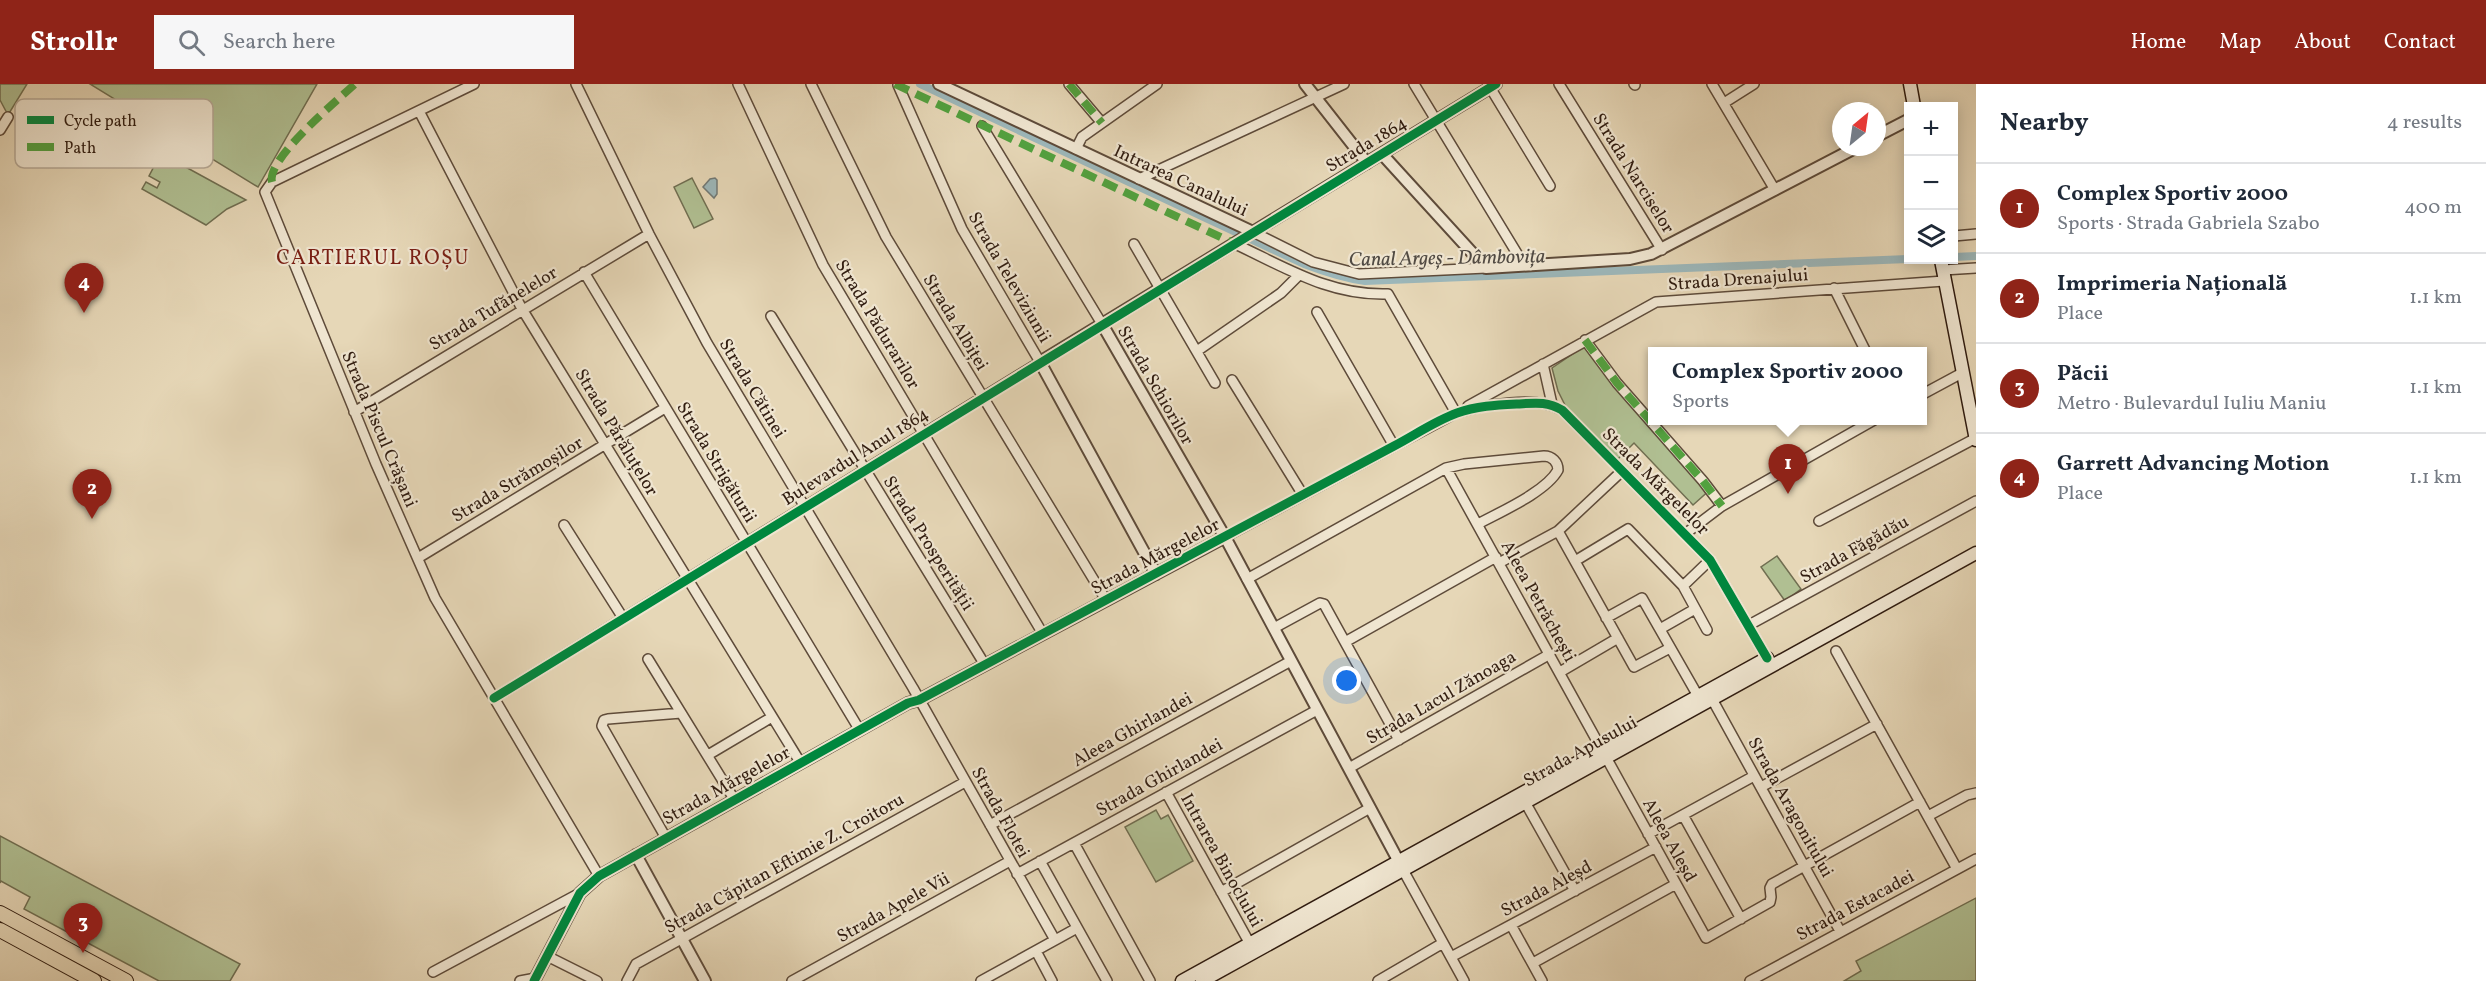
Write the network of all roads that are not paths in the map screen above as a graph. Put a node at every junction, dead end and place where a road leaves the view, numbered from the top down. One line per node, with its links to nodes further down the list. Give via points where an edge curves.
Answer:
1 (474, 84): 20 (street, Strada Piscul Crășani)
2 (576, 84): 36 (street, Strada Cătinei)
3 (738, 84): 71 (street, Strada Pădurarilor, via 823,265)
4 (811, 84): 63 (street, Strada Albiței, via 886,237)
5 (939, 84): 28 (street, Intrarea Canalului)
6 (1069, 84): 24 (street)
7 (1157, 84): 24 (street)
8 (1305, 84): 17 (street)
9 (1344, 84): 17 (street)
10 (1413, 84): 22 (street)
11 (1558, 84): 41 (street, Strada Narciselor)
12 (1712, 84): 19 (street)
13 (1754, 84): 19 (street)
14 (1910, 84): 18 (main road)
15 (898, 85): 57 (street, Strada Televiziunii, via 962,229)
16 (1492, 85): 22 (street, Strada 1864); 33 (street)
17 (1316, 97): 31 (street); 32 (street)
18 (1913, 102)
19 (1724, 104): 34 (street)
20 (419, 111): 50 (street, Strada Părăluțelor); 66 (street, Strada Piscul Crășani, via 266,188)
21 (8, 117): 26 (street)
22 (1436, 122): 29 (street, Strada 1864); 42 (street)
23 (1904, 122): 27 (street)
24 (1102, 123): 28 (street, via 1082,137)
25 (982, 126): 53 (street, Strada Schiorilor)
26 (0, 130)
27 (1886, 131)
28 (1076, 149): 32 (street, Intrarea Canalului)
29 (1382, 154): 31 (street, Strada 1864); 43 (street, Strada 1864)
30 (1840, 156): 34 (street, Intrarea Canalului)
31 (1367, 163): 35 (street, Strada 1864)
32 (1139, 179): 35 (street, Intrarea Canalului)
33 (1550, 186)
34 (1775, 190): 41 (street, Intrarea Canalului)
35 (1253, 232): 39 (street, Strada 1864); 43 (street, Intrarea Canalului, via 1313,262 1359,274)
36 (649, 234): 46 (street, Strada Tufănelelor); 80 (street, Strada Cătinei, via 706,343)
37 (1976, 234): 38 (street)
38 (1958, 236)
39 (1233, 243): 47 (street); 48 (street, Bulevardul Anul 1864)
40 (1134, 244): 48 (street)
41 (1662, 249): 42 (street, Intrarea Canalului, via 1630,259)
42 (1524, 265): 43 (street, Intrarea Canalului)
43 (1486, 268)
44 (1976, 268): 45 (street, Strada Drenajului)
45 (1943, 270): 49 (street, Strada Drenajului); 59 (main road)
46 (584, 272): 50 (street, Strada Tufănelelor); 65 (street, Strada Strigăturii)
47 (1299, 275): 56 (street, via 1281,294); 67 (street, via 1341,291 1388,294)
48 (1160, 288): 53 (street, Bulevardul Anul 1864); 56 (street)
49 (1834, 288): 54 (street, Strada Drenajului, via 1656,302); 55 (street)
50 (522, 309): 66 (street, Strada Tufănelelor); 73 (street, Strada Părăluțelor)
51 (1317, 312): 74 (street)
52 (771, 316): 76 (street, Strada Prosperității)
53 (1102, 324): 57 (street, Bulevardul Anul 1864); 87 (street, Strada Schiorilor)
54 (1585, 340): 58 (street, Strada Drenajului); 68 (street)
55 (1864, 347)
56 (1197, 351): 61 (street)
57 (1040, 362): 63 (street, Bulevardul Anul 1864); 94 (street, Strada Televiziunii)
58 (1543, 364): 64 (street); 67 (street, Strada Drenajului)
59 (1962, 373): 62 (street); 72 (main road)
60 (1232, 380): 78 (street)
61 (1215, 383)
62 (1927, 392)
63 (982, 397): 71 (street, Bulevardul Anul 1864); 98 (street, Strada Albiței)
64 (1552, 404): 67 (street, Strada Mărgelelor, via 1492,405); 77 (street, Strada Mărgelelor, via 1563,410)
65 (665, 408): 73 (street, Strada Strămoșilor); 88 (street, Strada Strigăturii)
66 (354, 412): 90 (street, Strada Piscul Crășani)
67 (1456, 413): 74 (street, Strada Mărgelelor)
68 (1648, 418)
69 (1654, 425): 81 (street)
70 (1865, 425): 81 (street)
71 (924, 433): 76 (street, Bulevardul Anul 1864); 106 (street, Strada Pădurarilor)
72 (1976, 439): 82 (street)
73 (605, 444): 90 (street, Strada Strămoșilor); 95 (street, Strada Părăluțelor)
74 (1394, 446): 78 (street, Strada Mărgelelor)
75 (1446, 468): 83 (street, Aleea Petrăchești); 83 (street, via 1544,456 1555,461 1558,470 1552,478); 96 (street)
76 (864, 470): 80 (street, Bulevardul Anul 1864); 115 (street, Strada Prosperității)
77 (1622, 471): 85 (street); 86 (street, Strada Mărgelelor)
78 (1303, 495): 87 (street, Strada Mărgelelor)
79 (1976, 501): 102 (street, Strada Făgădău)
80 (806, 506): 88 (street, Bulevardul Anul 1864); 120 (street, Strada Cătinei)
81 (1722, 506): 86 (street)
82 (1819, 521)
83 (1478, 524): 91 (street, Aleea Petrăchești)
84 (564, 525): 100 (street)
85 (1558, 531): 91 (street); 93 (street)
86 (1684, 534): 92 (street, Strada Mărgelelor)
87 (1225, 537): 94 (street, Strada Mărgelelor); 96 (street)
88 (747, 542): 95 (street, Bulevardul Anul 1864); 125 (street, Strada Strigăturii)
89 (1976, 553): 114 (main road, Strada Apusului)
90 (418, 558): 118 (street, Strada Piscul Crășani, via 435,598)
91 (1498, 560): 108 (street); 111 (street, Aleea Petrăchești)
92 (1710, 560): 97 (street); 102 (street, Strada Mărgelelor)
93 (1575, 561): 97 (street, via 1628,529); 101 (street)
94 (1156, 574): 98 (street, Strada Mărgelelor)
95 (687, 579): 100 (street, Bulevardul Anul 1864); 123 (street, Strada Părăluțelor)
96 (1247, 579): 103 (street)
97 (1683, 586): 99 (street)
98 (1106, 600): 106 (street, Strada Mărgelelor)
99 (1695, 609): 104 (street); 105 (street)
100 (623, 618): 118 (street, Bulevardul Anul 1864)
101 (1606, 618): 104 (street, via 1642,598); 107 (street)
102 (1749, 625): 114 (street, Strada Mărgelelor)
103 (1274, 628): 108 (street, via 1322,603); 113 (street)
104 (1660, 629): 109 (street)
105 (1707, 630)
106 (1043, 634): 115 (street, Strada Mărgelelor)
107 (1618, 638): 109 (street, via 1634,668); 116 (street)
108 (1345, 642): 126 (street)
109 (1670, 648): 117 (street)
110 (1836, 651): 124 (street)
111 (1550, 654): 116 (street, Aleea Petrăchești); 126 (street, Strada Lacul Zănoaga)
112 (648, 659): 122 (street)
113 (1291, 661): 121 (street); 142 (street, Aleea Ghirlandei)
114 (1769, 662): 117 (main road, Strada Apusului); 119 (main road, Strada Apusului)
115 (985, 665): 120 (street, Strada Mărgelelor)
116 (1560, 672): 127 (street, Aleea Petrăchești)
117 (1698, 696): 119 (main road); 127 (main road, Strada Apusului)
118 (494, 698): 155 (street, Strada Piscul Crășani)
119 (1712, 699): 127 (main road, Strada Apusului); 131 (street, Strada Aragonitului)
120 (919, 700): 125 (street, Strada Mărgelelor); 132 (street, Strada Flotei)
121 (1317, 710): 130 (street); 134 (street, Strada Ghirlandei)
122 (681, 712): 128 (street); 144 (street, via 608,719 602,726)
123 (772, 717): 128 (street); 129 (street, Strada Părăluțelor)
124 (1877, 724): 133 (street); 138 (street)
125 (860, 729): 129 (street, Strada Mărgelelor)
126 (1399, 740): 130 (street, Strada Lacul Zănoaga)
127 (1605, 753): 137 (main road, Strada Apusului); 143 (street, Aleea Aleșd); 151 (main road, Strada Apusului)
128 (708, 755): 136 (street)
129 (800, 762): 136 (street, Strada Mărgelelor)
130 (1349, 768): 139 (street)
131 (1754, 776): 133 (street, Strada Aragonitului); 140 (street)
132 (965, 782): 142 (street, Strada Flotei); 166 (street, Strada Căpitan Eftimie Z. Croitoru)
133 (1761, 787): 152 (street, Strada Aragonitului)
134 (1166, 792): 145 (street, Strada Ghirlandei); 158 (street, Intrarea Binoclului)
135 (1976, 793): 141 (street)
136 (734, 799): 144 (street, Strada Mărgelelor)
137 (1525, 802): 151 (main road, Strada Apusului); 157 (street)
138 (1920, 802): 141 (street); 152 (street)
139 (1370, 808): 151 (street); 158 (street)
140 (1683, 815): 143 (street); 161 (street)
141 (1928, 816): 153 (street)
142 (990, 825): 149 (street, Strada Flotei)
143 (1648, 834): 146 (street, Aleea Aleșd)
144 (666, 838): 147 (street, Strada Mărgelelor)
145 (1074, 843): 150 (street, Strada Ghirlandei); 177 (street)
146 (1656, 847): 156 (street, Aleea Aleșd); 157 (street, Strada Aleșd)
147 (636, 855): 155 (street, Strada Mărgelelor); 166 (street)
148 (1976, 859): 153 (street, Strada Estacadei)
149 (1010, 861): 154 (street, Strada Flotei); 184 (street, Strada Apele Vii)
150 (1040, 861): 154 (street, Strada Ghirlandei); 163 (street)
151 (1401, 866): 168 (street); 169 (main road, Strada Apusului)
152 (1804, 866): 161 (street, via 1772,884 1770,902); 165 (street, Strada Aragonitului)
153 (1957, 869): 165 (street, Strada Estacadei)
154 (1017, 874): 167 (street, Strada Flotei)
155 (599, 876): 159 (street, Strada Mărgelelor)
156 (1676, 884): 161 (street, Aleea Aleșd, via 1706,938); 173 (street)
157 (1575, 891): 162 (street, Strada Aleșd)
158 (1221, 892): 169 (street, Intrarea Binoclului)
159 (580, 893): 171 (street, Strada Mărgelelor); 174 (street, Strada Mărgelelor)
160 (0, 913): 179 (main road)
161 (1741, 919)
162 (1511, 925): 172 (street, Strada Aleșd); 173 (street)
163 (1077, 928): 167 (street); 187 (street)
164 (0, 930): 178 (main road)
165 (1840, 932): 193 (street, Strada Estacadei)
166 (681, 938): 182 (street, Strada Căpitan Eftimie Z. Croitoru, via 636,964); 183 (street)
167 (1055, 940): 170 (street)
168 (1443, 944): 172 (street); 190 (street)
169 (1252, 948): 188 (main road, Strada Apusului); 189 (main road, Strada Apusului)
170 (1036, 951): 175 (street); 186 (street)
171 (547, 956): 176 (street, Strada Mărgelelor); 181 (street)
172 (1451, 957): 191 (street)
173 (1533, 963): 192 (street)
174 (433, 972)
175 (994, 978): 185 (street)
176 (535, 980): 180 (street)
177 (1150, 980)
178 (94, 981)
179 (126, 981)
180 (520, 981)
181 (597, 981)
182 (627, 981)
183 (705, 981)
184 (792, 981)
185 (981, 981)
186 (1052, 981)
187 (1107, 981)
188 (1182, 981)
189 (1202, 981)
190 (1378, 981)
191 (1464, 981)
192 (1542, 981)
193 (1750, 981)

